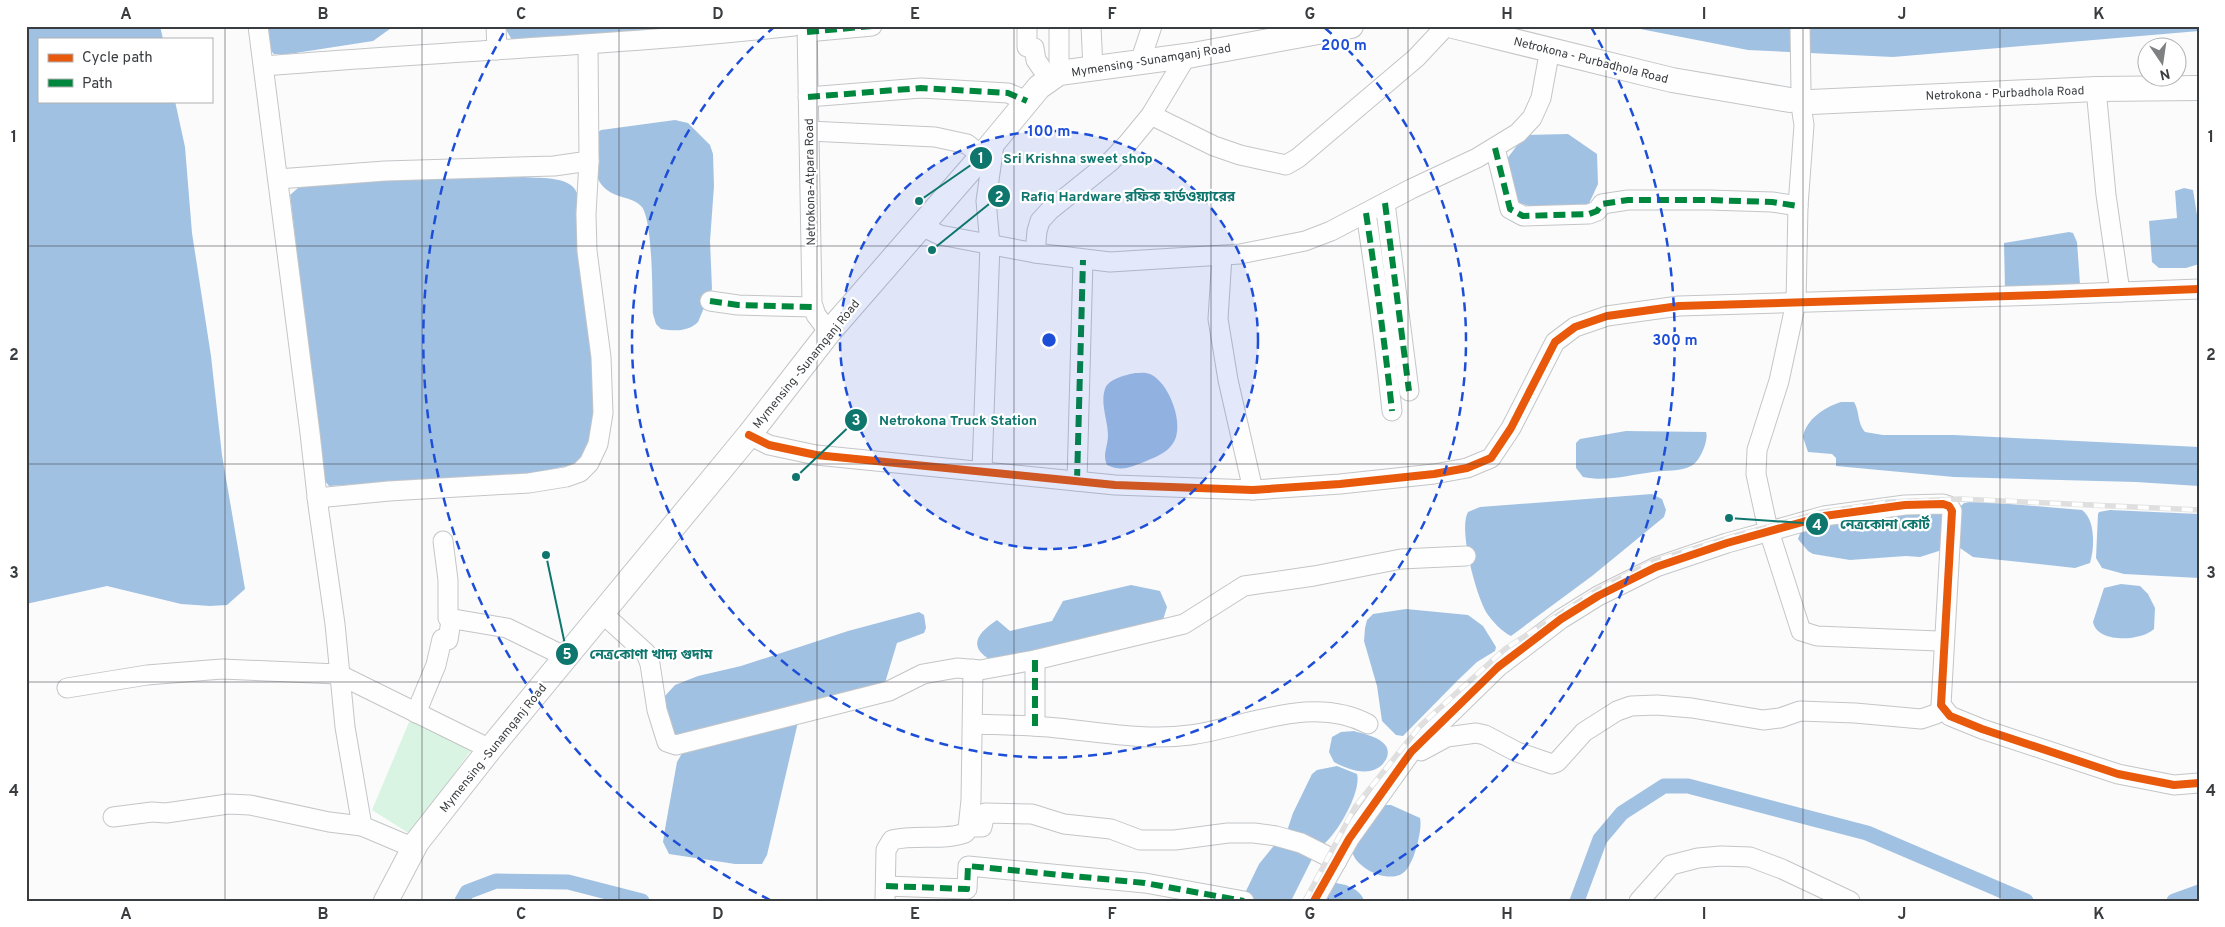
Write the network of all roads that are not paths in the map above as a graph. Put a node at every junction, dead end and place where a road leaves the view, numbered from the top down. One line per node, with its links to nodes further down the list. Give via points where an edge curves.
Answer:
1 (258, 26): 18 (street)
2 (496, 26): 15 (street)
3 (872, 26): 12 (street)
4 (1027, 26): 20 (street, via 1026,44 1034,48 1038,63)
5 (1059, 26): 20 (street)
6 (1091, 26): 19 (street)
7 (1152, 26): 17 (street)
8 (1351, 26): 16 (main road, Mymensing -Sunamganj Road)
9 (1446, 26): 26 (street, via 1416,58 1286,165 1214,146)
10 (1453, 26): 14 (main road, Netrokona - Purbadhola Road)
11 (1800, 26): 24 (street)
12 (802, 28): 13 (street); 23 (street, Netrokona-Atpara Road)
13 (588, 44): 15 (street); 31 (street)
14 (1550, 49): 24 (main road, Netrokona - Purbadhola Road, via 1672,80); 29 (street, via 1541,98 1532,118 1518,133)
15 (497, 50): 18 (street)
16 (1188, 55): 17 (main road, Mymensing -Sunamganj Road); 26 (street)
17 (1140, 62): 19 (main road, Mymensing -Sunamganj Road)
18 (264, 66): 32 (street)
19 (1093, 69): 20 (main road, Mymensing -Sunamganj Road)
20 (1054, 76): 25 (main road, Mymensing -Sunamganj Road)
21 (2199, 88): 22 (main road, Netrokona - Purbadhola Road)
22 (2096, 89): 24 (main road, Netrokona - Purbadhola Road); 42 (street, via 2106,195)
23 (808, 97): 25 (street, via 922,88 1008,93); 27 (street, Netrokona-Atpara Road)
24 (1801, 97): 34 (street, via 1804,126)
25 (1027, 101): 28 (main road, Mymensing -Sunamganj Road)
26 (1151, 114): 38 (street, via 1111,161 1040,221)
27 (809, 131): 30 (street, via 935,137 967,144); 45 (street, Netrokona-Atpara Road)
28 (999, 136): 30 (main road, Mymensing -Sunamganj Road); 37 (street, via 994,145 987,189)
29 (1495, 148): 33 (street); 34 (street, via 1510,209 1523,216 1589,214 1602,204 1628,200 1745,201)
30 (982, 156): 36 (main road, Mymensing -Sunamganj Road)
31 (590, 161): 32 (street, via 554,166 385,171); 53 (street, via 587,251 601,357 603,413 598,444 589,464 580,472 566,477 529,483)
32 (278, 179): 53 (street)
33 (1385, 202): 35 (street); 47 (street)
34 (1798, 206): 44 (street)
35 (1366, 213): 39 (street, via 1305,241); 48 (street)
36 (921, 226): 37 (street, via 940,235); 46 (main road, Mymensing -Sunamganj Road)
37 (990, 244): 38 (street); 50 (street)
38 (1035, 253): 40 (street)
39 (1222, 256): 40 (street, via 1110,262); 52 (street, via 1218,319)
40 (1083, 260): 51 (street)
41 (2199, 289): 42 (street)
42 (2120, 292): 44 (street)
43 (710, 301): 45 (street)
44 (1796, 302): 52 (street, via 1679,306 1589,321 1555,342 1500,447 1491,458 1480,464 1434,474); 54 (street, via 1779,380 1757,450 1756,474)
45 (813, 307): 46 (street)
46 (829, 332): 49 (main road, Mymensing -Sunamganj Road)
47 (1409, 391)
48 (1392, 411)
49 (749, 435): 50 (street, via 769,445 816,455); 57 (main road, Mymensing -Sunamganj Road)
50 (982, 471): 51 (street)
51 (1077, 481): 52 (street)
52 (1253, 490)
53 (317, 498): 63 (street, via 335,624)
54 (1769, 531): 59 (street, via 1801,631 1817,636); 65 (street, via 1856,510 1905,505 1949,506 1952,511); 71 (street, via 1656,567 1598,596 1561,619 1498,667)
55 (443, 541): 58 (street)
56 (1466, 556): 61 (street, via 1401,558 1244,586 1184,624)
57 (602, 613): 60 (main road, Mymensing -Sunamganj Road); 62 (street, via 646,653 661,723 668,742 676,745 889,691 922,674 957,668)
58 (448, 618): 60 (street, via 507,628); 66 (street, via 451,621 448,640 442,639 436,665)
59 (1938, 641)
60 (566, 657): 70 (main road, Mymensing -Sunamganj Road)
61 (1035, 660): 62 (street); 69 (street)
62 (973, 669): 67 (street)
63 (338, 674): 64 (street, via 222,669 148,675); 66 (street); 74 (street)
64 (67, 688)
65 (1942, 708): 71 (street, via 1921,719 1854,712 1800,711 1763,720 1692,708 1631,706 1584,732 1552,764 1476,734 1447,737 1420,751); 72 (street, via 1950,716 1982,729 2118,774 2174,786)
66 (416, 714): 70 (street)
67 (973, 724): 69 (street); 75 (street)
68 (1368, 724): 69 (street, via 1347,714 1321,710 1297,712 1189,735 1155,737)
69 (1035, 726)
70 (490, 750): 76 (main road, Mymensing -Sunamganj Road)
71 (1410, 752): 77 (street)
72 (2199, 782)
73 (113, 817): 74 (street, via 228,804 250,805)
74 (362, 826): 76 (street)
75 (968, 827): 77 (street, via 982,827 985,813 994,813 1032,814 1064,824 1111,829 1140,840 1254,833 1301,843); 78 (street, via 965,834 960,835 892,840 886,850)
76 (414, 848): 79 (main road, Mymensing -Sunamganj Road)
77 (1337, 861): 81 (street)
78 (886, 893): 80 (street, via 967,889 968,866 1145,883)
79 (390, 899)
80 (1244, 901)
81 (1314, 901)
82 (1639, 901): 83 (street, via 1671,865 1721,856 1750,857)
83 (1850, 901)

